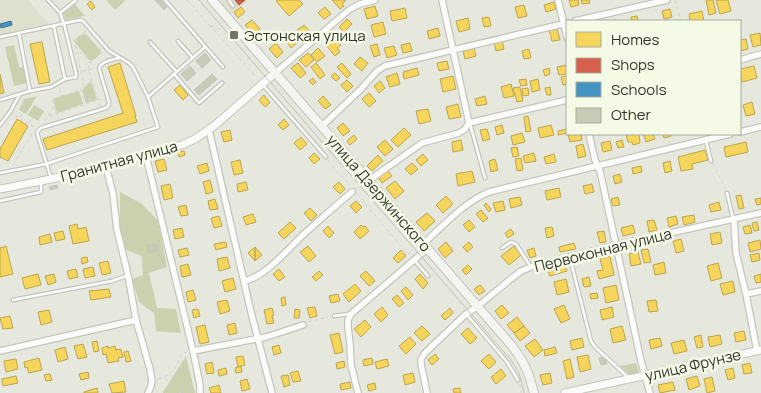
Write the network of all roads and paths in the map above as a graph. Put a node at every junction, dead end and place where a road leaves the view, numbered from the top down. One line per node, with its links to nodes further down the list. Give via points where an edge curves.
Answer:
1 (48, 0): 13 (lane)
2 (76, 0): 13 (lane)
3 (165, 0): 28 (lane)
4 (187, 0): 19 (path)
5 (229, 0): 12 (lane)
6 (375, 0): 41 (street, via 350,9)
7 (442, 0): 29 (street)
8 (558, 0): 16 (street)
9 (667, 0): 14 (street)
10 (675, 0): 15 (path)
11 (217, 1): 41 (main road, улица Дзержинского)
12 (234, 6)
13 (60, 14): 17 (lane)
14 (579, 20)
15 (681, 20)
16 (566, 23): 29 (street)
17 (64, 24): 18 (lane); 31 (lane, via 83,21 109,51); 39 (lane)
18 (54, 26): 22 (lane); 42 (lane)
19 (210, 26): 20 (path); 46 (path)
20 (220, 28)
21 (85, 30): 26 (path, via 74,40)
22 (18, 33): 23 (lane); 49 (lane)
23 (0, 37)
24 (178, 41): 32 (lane)
25 (150, 42): 40 (lane)
26 (75, 44): 34 (path); 38 (path)
27 (97, 45): 34 (path, via 103,52)
28 (206, 47): 32 (lane); 35 (lane)
29 (453, 50): 68 (street); 71 (street, via 381,68)
30 (761, 54): 33 (street)
31 (120, 58): 36 (lane, via 103,63); 53 (lane, via 133,67)
32 (193, 58): 40 (lane)
33 (741, 60)
34 (90, 63): 37 (path)
35 (223, 67)
36 (99, 68): 37 (path); 52 (lane)
37 (89, 70): 38 (path); 43 (path)
38 (81, 72): 39 (path); 47 (path)
39 (76, 73): 42 (lane, via 76,77)
40 (175, 73): 45 (lane, via 199,103); 53 (lane)
41 (275, 73): 46 (street, Гранитная улица); 71 (main road, улица Дзержинского)
42 (65, 79): 44 (lane)
43 (92, 80): 47 (path); 55 (path)
44 (58, 83): 49 (lane); 51 (path)
45 (222, 83)
46 (262, 85): 74 (street, Гранитная улица); 80 (lane)
47 (84, 87): 48 (path)
48 (81, 90): 51 (path); 57 (path)
49 (30, 91): 50 (lane)
50 (20, 94): 54 (lane); 60 (lane)
51 (62, 96): 58 (path, via 52,99)
52 (107, 97): 55 (path); 59 (lane, via 108,105)
53 (148, 97): 82 (lane, via 158,127)
54 (0, 100)
55 (98, 100): 57 (path); 59 (path)
56 (566, 100): 68 (street)
57 (86, 104): 62 (path)
58 (54, 106): 62 (path); 63 (path)
59 (101, 109): 67 (lane)
60 (10, 112): 64 (path); 69 (lane)
61 (22, 112): 64 (path)
62 (57, 113): 63 (path); 67 (path)
63 (48, 116): 73 (path)
64 (19, 118): 66 (path)
65 (32, 118): 66 (path)
66 (29, 123): 70 (path)
67 (60, 123): 73 (lane)
68 (469, 123): 87 (lane); 89 (street, via 460,133 422,142)
69 (0, 124)
70 (35, 127): 73 (path); 85 (path)
71 (321, 127): 89 (main road, улица Дзержинского)
72 (761, 127): 75 (street)
73 (40, 129): 82 (lane, via 37,133)
74 (209, 130): 79 (street, Гранитная улица, via 182,145); 105 (street)
75 (741, 132)
76 (589, 135): 84 (street)
77 (725, 135): 78 (street)
78 (706, 139): 81 (lane); 84 (street)
79 (146, 156): 83 (street, Гранитная улица); 118 (street)
80 (326, 157): 92 (path)
81 (711, 161): 93 (path)
82 (46, 164): 85 (lane); 88 (lane)
83 (106, 166): 88 (street, Гранитная улица); 103 (street)
84 (597, 166): 97 (street); 98 (street, via 481,195 465,206)
85 (10, 171): 86 (lane)
86 (0, 173)
87 (485, 178)
88 (51, 179): 90 (street, Гранитная улица)
89 (368, 180): 98 (main road, улица Дзержинского)
90 (40, 181): 91 (street, Гранитная улица); 94 (lane, via 41,192)
91 (0, 187)
92 (352, 189): 101 (path); 105 (street, via 283,256 258,276)
93 (727, 193): 96 (lane)
94 (0, 201)
95 (761, 213): 96 (street, Первоконная улица)
96 (734, 220): 97 (street, Первоконная улица); 107 (street, via 736,253)
97 (616, 245): 100 (street, Первоконная улица); 119 (street)
98 (425, 246): 101 (street); 109 (main road, улица Дзержинского)
99 (502, 248): 102 (lane, via 511,242 516,244)
100 (569, 257): 102 (street, Первоконная улица); 121 (lane, via 591,341)
101 (414, 259): 104 (lane); 110 (street)
102 (531, 267): 109 (street, Первоконная улица)
103 (128, 275): 108 (lane); 113 (street)
104 (428, 276)
105 (245, 281): 115 (street)
106 (761, 290): 107 (street)
107 (746, 294): 116 (street)
108 (13, 300)
109 (478, 306): 111 (street, Первоконная улица); 131 (main road, улица Дзержинского, via 522,359)
110 (351, 314): 112 (lane); 128 (street, via 348,326 351,365)
111 (466, 314): 123 (lane); 129 (street, Первоконная улица, via 423,355 421,364)
112 (334, 316): 114 (path)
113 (136, 320): 117 (street); 124 (street, via 152,381)
114 (303, 325): 115 (street)
115 (259, 339): 118 (street); 127 (street)
116 (759, 350): 119 (street, улица Фрунзе)
117 (0, 351)
118 (193, 351): 120 (path, via 182,353 171,374); 126 (street)
119 (646, 376): 121 (street, улица Фрунзе); 133 (street)
120 (164, 378): 122 (path); 125 (path)
121 (631, 379): 132 (street, улица Фрунзе)
122 (157, 380)
123 (518, 380): 130 (path)
124 (148, 393)
125 (181, 393)
126 (200, 393)
127 (272, 393)
128 (358, 393)
129 (427, 393)
130 (522, 393)
131 (534, 393)
132 (566, 393)
133 (650, 393)

